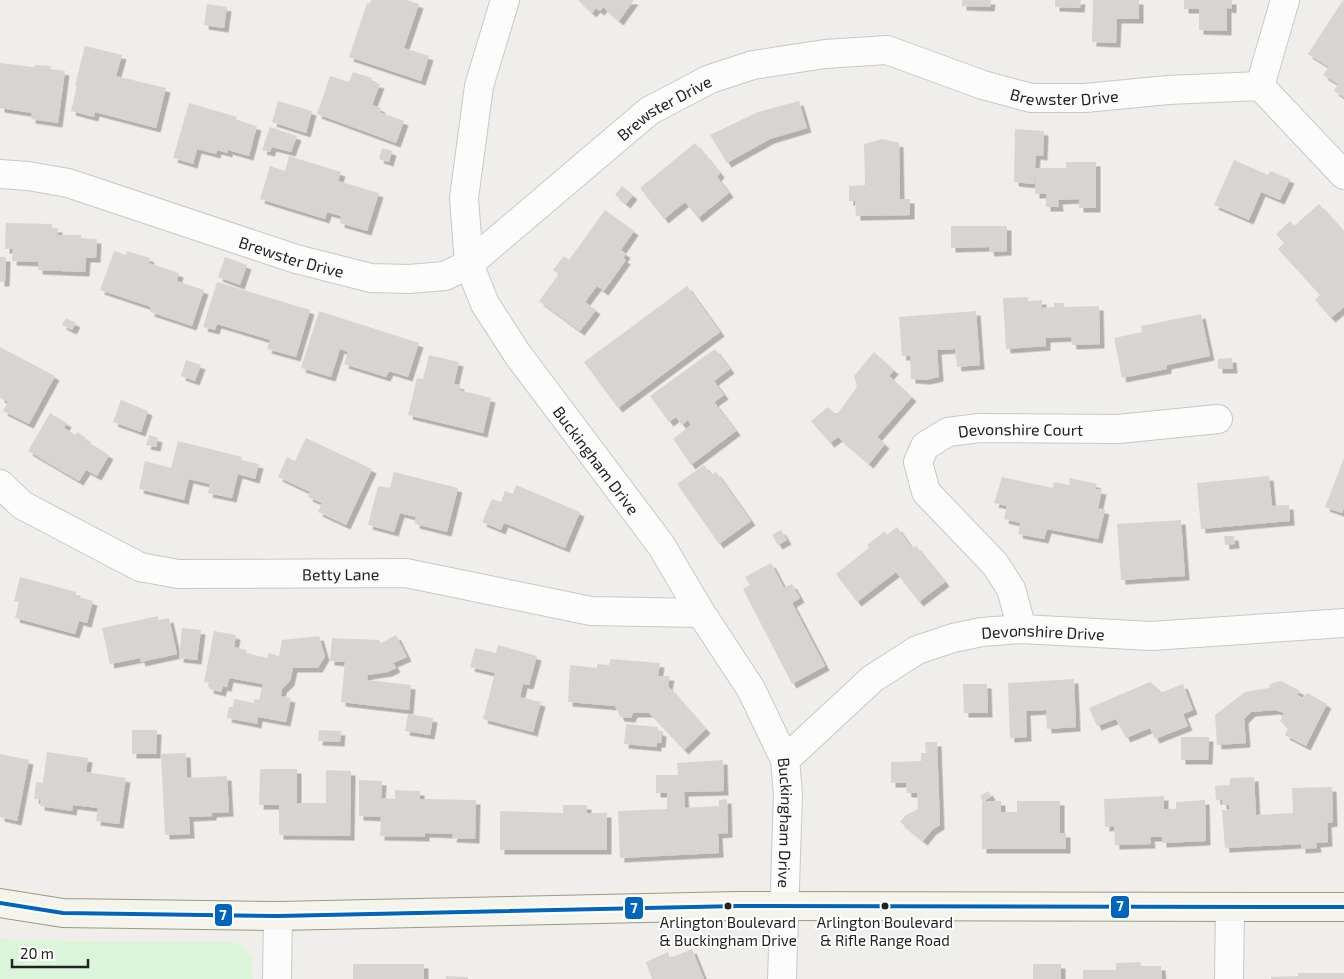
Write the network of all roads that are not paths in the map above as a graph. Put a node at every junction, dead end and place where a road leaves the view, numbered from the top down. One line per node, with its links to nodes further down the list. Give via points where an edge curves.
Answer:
1 (505, 0): 6 (street, Buckingham Drive, via 479,86 464,198)
2 (1285, 0): 3 (street)
3 (1260, 86): 5 (street); 6 (street, Brewster Drive, via 1085,98 1031,98 983,85 887,50 825,54 753,66 710,79 649,111)
4 (0, 174): 6 (street, Brewster Drive, via 68,183 296,259 371,278 445,276)
5 (1344, 175)
6 (469, 264): 9 (street, Buckingham Drive, via 485,304 513,348 661,545)
7 (1218, 419): 11 (street, Devonshire Court, via 1118,429 979,428 948,432 925,446 918,462 926,492 995,564 1011,589)
8 (0, 484): 9 (street, Betty Lane, via 22,505 140,567 178,574 406,573 591,611)
9 (701, 613): 12 (street, Buckingham Drive, via 751,689)
10 (1344, 624): 11 (street, Devonshire Drive, via 1150,636)
11 (1022, 629): 12 (street, Devonshire Drive, via 982,632 917,650 872,679)
12 (785, 760): 14 (street, Buckingham Drive, via 788,794)
13 (0, 903): 17 (main road, via 63,912)
14 (784, 906): 16 (main road); 17 (main road); 19 (street, Buckingham Drive)
15 (1344, 907): 16 (main road)
16 (1230, 908): 20 (street)
17 (278, 916): 18 (street)
18 (277, 979)
19 (782, 979)
20 (1230, 979)

